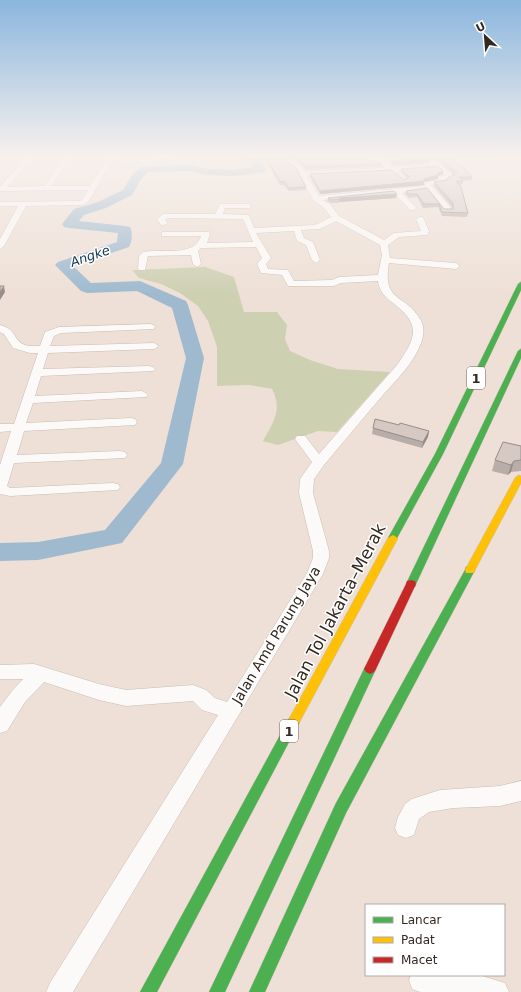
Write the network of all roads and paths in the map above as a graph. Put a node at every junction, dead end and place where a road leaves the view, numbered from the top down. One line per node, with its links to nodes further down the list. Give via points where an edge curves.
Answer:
1 (83, 201): 6 (street)
2 (320, 201): 11 (street)
3 (406, 201): 8 (street)
4 (440, 201): 9 (street)
5 (0, 204): 6 (street)
6 (24, 204): 18 (street)
7 (247, 206): 10 (street, via 223,206)
8 (412, 208)
9 (448, 210)
10 (218, 217): 13 (street, via 164,217 161,219); 15 (street, via 246,217)
11 (336, 218): 14 (street, via 320,226); 20 (street)
12 (420, 219): 20 (street, via 424,233 397,235)
13 (164, 224)
14 (297, 228): 15 (street); 21 (street, via 300,239 310,244)
15 (251, 231): 17 (street)
16 (165, 234): 19 (street, via 206,234 203,243)
17 (260, 244): 19 (street); 25 (street, via 267,258 261,264 264,271 285,272 291,284)
18 (0, 245)
19 (196, 249): 22 (street); 24 (street, via 146,254 143,256)
20 (385, 252): 23 (street); 25 (street)
21 (316, 260)
22 (197, 264)
23 (456, 266)
24 (142, 268)
25 (381, 278): 42 (street, Jalan Amd Parung Jaya, via 388,294 414,317 419,338 401,368)
26 (521, 284): 53 (highway, Jalan Tol Jakarta–Merak / 1, via 439,454)
27 (150, 327): 30 (street, via 53,331 48,334)
28 (0, 328): 30 (street, via 6,329 13,344 22,349)
29 (154, 346): 30 (street)
30 (44, 350): 33 (street)
31 (521, 351): 54 (highway, 1)
32 (148, 370): 33 (street)
33 (36, 374): 35 (street)
34 (142, 395): 35 (street)
35 (28, 400): 37 (street)
36 (131, 422): 37 (street)
37 (19, 427): 38 (street); 41 (street)
38 (0, 428)
39 (301, 439): 42 (street)
40 (120, 455): 41 (street)
41 (9, 459): 44 (street, via 0,486 10,492)
42 (319, 462): 47 (street, Jalan Amd Parung Jaya, via 307,479 306,493 321,551 319,565)
43 (519, 478): 55 (highway, via 342,808)
44 (113, 487)
45 (0, 672): 46 (street, via 25,670)
46 (42, 673): 47 (street, via 126,698 193,693 209,704); 48 (street, via 11,704)
47 (231, 711): 52 (street, Jalan Amd Parung Jaya)
48 (0, 725)
49 (521, 791): 50 (street, via 502,795 443,799 424,804 412,811)
50 (406, 828)
51 (421, 980): 56 (street)
52 (59, 992)
53 (148, 992)
54 (217, 992)
55 (257, 992)
56 (496, 992)

